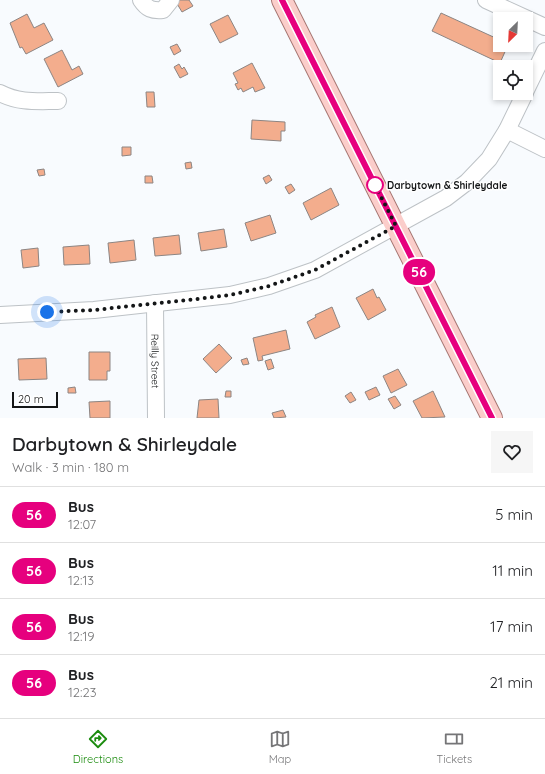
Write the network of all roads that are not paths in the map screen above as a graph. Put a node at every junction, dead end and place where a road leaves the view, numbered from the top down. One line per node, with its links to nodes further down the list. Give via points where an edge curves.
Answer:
1 (141, 0): 2 (street, via 153,11 163,10)
2 (171, 0)
3 (282, 0): 13 (main road)
4 (486, 0): 5 (street)
5 (545, 27)
6 (545, 51): 7 (street)
7 (533, 76)
8 (0, 93): 10 (street, via 25,102)
9 (521, 100): 11 (street)
10 (58, 101)
11 (507, 130): 12 (street); 13 (street, via 483,167 468,182 446,198)
12 (545, 149)
13 (396, 226): 14 (street, via 315,270 269,286 230,295); 17 (main road)
14 (155, 303): 15 (street, via 94,310); 16 (street, Reilly Street)
15 (0, 315)
16 (156, 418)
17 (492, 418)

